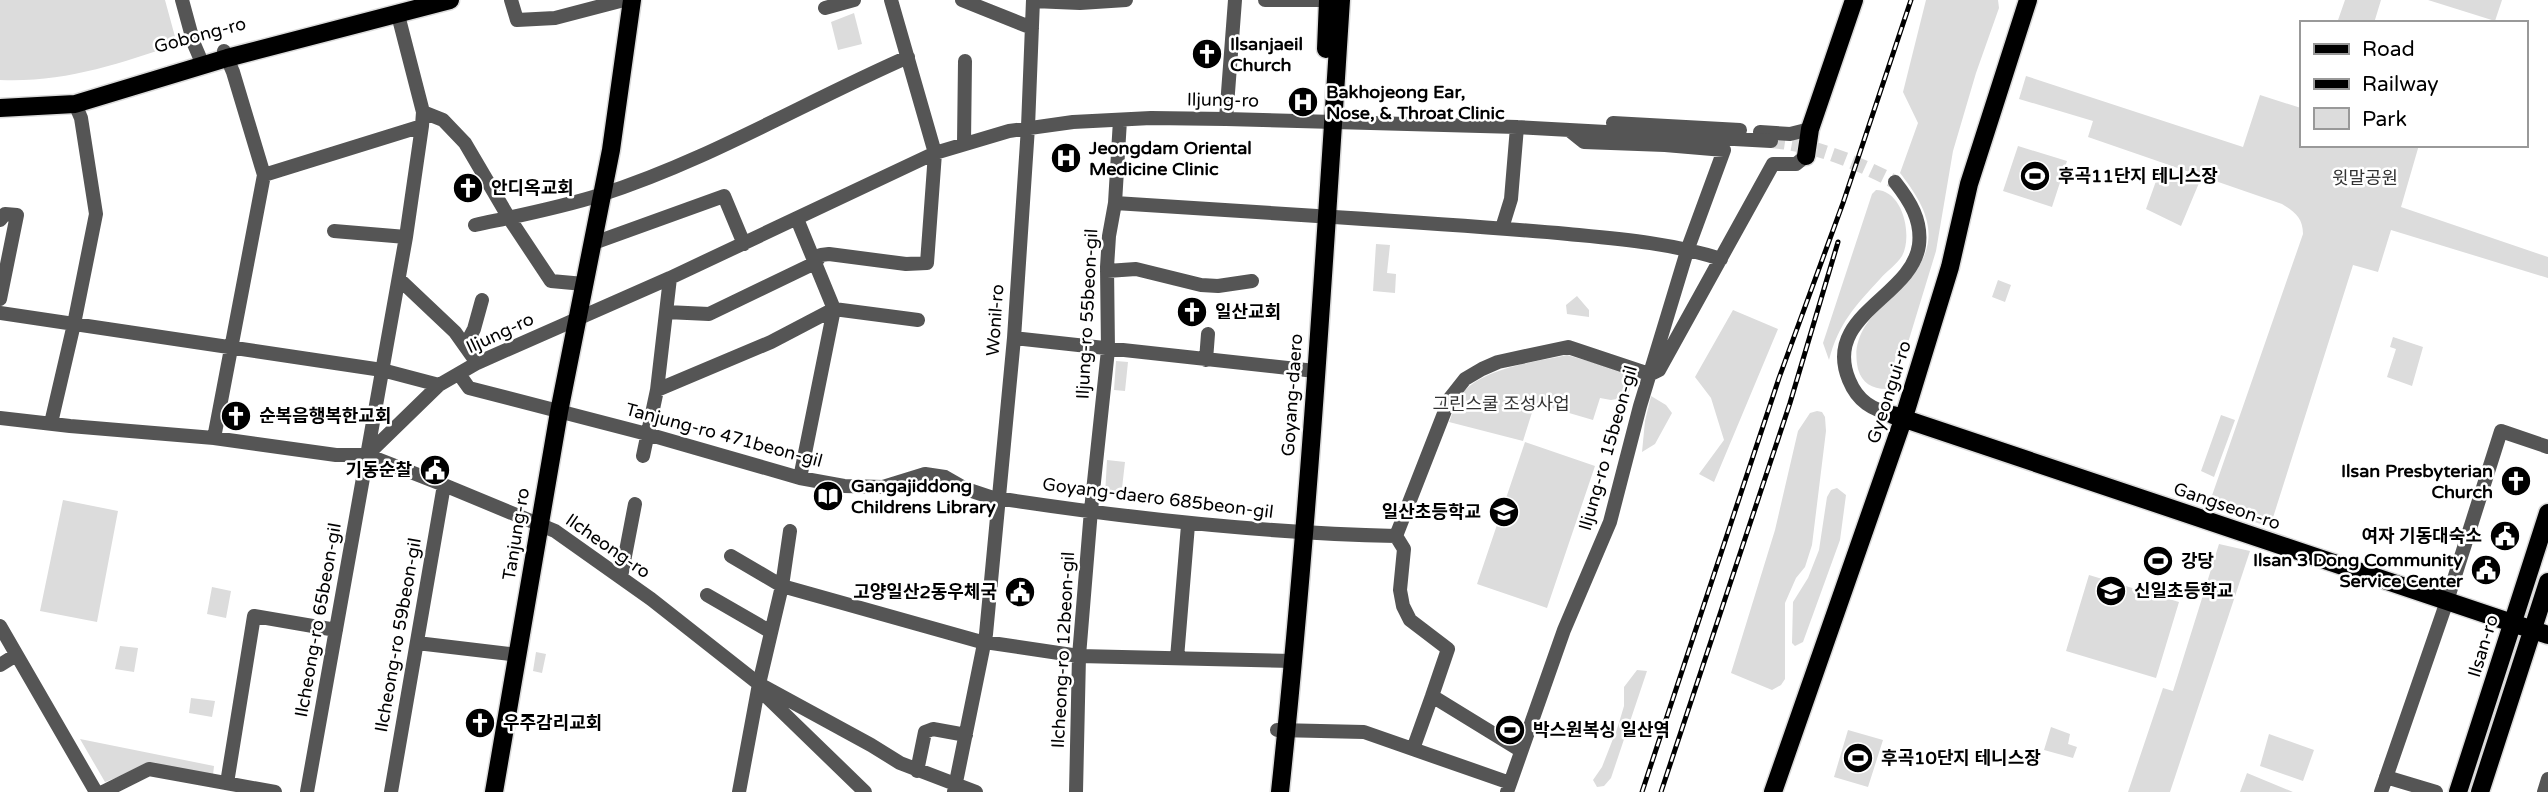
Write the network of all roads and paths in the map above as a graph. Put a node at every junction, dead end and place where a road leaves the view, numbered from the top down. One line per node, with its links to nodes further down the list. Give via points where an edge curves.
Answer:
1 (182, 0): 24 (street)
2 (409, 0): 22 (main road, Gobong-ro)
3 (450, 0): 20 (main road, Gobong-ro)
4 (510, 0): 5 (street, via 517,20 555,18)
5 (624, 0)
6 (632, 0): 44 (main road, Tanjung-ro)
7 (853, 0): 19 (street)
8 (891, 0): 23 (street)
9 (962, 0): 21 (street)
10 (1126, 0): 18 (street)
11 (1235, 0): 30 (street)
12 (1265, 0): 13 (street, Goyang-daero)
13 (1328, 0): 14 (street, Goyang-daero); 32 (main road, Goyang-daero)
14 (1340, 0): 32 (main road, Goyang-daero)
15 (1854, 0): 36 (main road)
16 (2017, 0): 86 (main road, Gyeongui-ro, via 1961,182)
17 (2028, 0): 86 (main road, Gyeongui-ro, via 1969,184 1950,267)
18 (1033, 1): 21 (street, Wonil-ro)
19 (825, 8)
20 (398, 15): 22 (main road, Gobong-ro); 29 (street)
21 (1032, 28): 33 (street, Wonil-ro)
22 (226, 54): 24 (main road, Gobong-ro); 42 (street)
23 (908, 57): 40 (street); 44 (street, via 677,164)
24 (202, 61): 26 (main road, Gobong-ro, via 73,92); 27 (main road, Gobong-ro)
25 (965, 61): 38 (street)
26 (0, 96)
27 (75, 103): 28 (main road, Gobong-ro); 71 (street, via 96,214)
28 (0, 108)
29 (422, 119): 42 (street); 47 (street, via 443,120 465,143); 53 (street, Ilcheong-ro 65beon-gil)
30 (1226, 119): 31 (street, Iljung-ro); 32 (street, Iljung-ro)
31 (1119, 120): 33 (street, Iljung-ro); 45 (street, Iljung-ro 55beon-gil)
32 (1328, 121): 34 (street, Iljung-ro); 46 (main road, Goyang-daero); 80 (main road, Goyang-daero)
33 (1028, 127): 38 (street, Iljung-ro); 73 (street, Wonil-ro)
34 (1517, 127): 35 (street, Iljung-ro); 51 (street, via 1511,199)
35 (1568, 129): 36 (street, Iljung-ro, via 1592,122 1790,134); 37 (street, Iljung-ro); 39 (street, Iljung-ro, via 1584,142)
36 (1810, 129): 41 (main road)
37 (1771, 141)
38 (964, 143): 40 (street, Iljung-ro)
39 (1724, 150): 56 (street, Iljung-ro 15beon-gil)
40 (935, 153): 48 (street, Iljung-ro); 58 (street, via 927,263 829,254)
41 (1806, 156): 57 (street, via 1796,164 1773,164)
42 (264, 175): 74 (street)
43 (1895, 182): 86 (street, via 1911,201 1919,224 1919,247 1910,268 1856,325 1846,343 1844,361 1858,397 1870,408)
44 (601, 194): 47 (street); 54 (main road, Tanjung-ro)
45 (1115, 203): 46 (street); 59 (street, Iljung-ro 55beon-gil)
46 (1325, 216): 51 (street); 80 (main road, Goyang-daero)
47 (509, 218): 50 (street); 63 (street, via 551,281)
48 (797, 219): 55 (street, Iljung-ro); 58 (street)
49 (0, 220): 64 (street, via 5,214 17,215)
50 (475, 225)
51 (1502, 228): 56 (street)
52 (334, 231): 53 (street)
53 (406, 237): 61 (street, Ilcheong-ro 65beon-gil)
54 (591, 244): 55 (street, via 724,196); 63 (main road, Tanjung-ro)
55 (744, 244): 60 (street, Iljung-ro)
56 (1688, 248): 57 (street); 82 (street, Iljung-ro 15beon-gil)
57 (1721, 259): 82 (street, via 1659,370)
58 (815, 263): 66 (street); 67 (street, via 709,314)
59 (1107, 271): 62 (street, via 1136,269 1201,285); 76 (street, Iljung-ro 55beon-gil)
60 (670, 278): 67 (street); 69 (street, Iljung-ro)
61 (399, 279): 75 (street); 79 (street, Ilcheong-ro 65beon-gil)
62 (1252, 281)
63 (584, 284): 69 (main road, Tanjung-ro)
64 (0, 299)
65 (482, 300): 75 (street, Iljung-ro)
66 (834, 309): 70 (street); 84 (street, via 771,342); 94 (street)
67 (666, 312): 84 (street)
68 (0, 313): 71 (street)
69 (579, 318): 78 (street, Iljung-ro); 85 (main road, Tanjung-ro)
70 (918, 320)
71 (75, 324): 74 (street); 88 (street)
72 (1208, 334): 77 (street)
73 (1014, 338): 76 (street); 96 (street, Wonil-ro)
74 (233, 346): 79 (street); 90 (street)
75 (465, 346): 78 (street)
76 (1108, 350): 77 (street); 98 (street, Iljung-ro 55beon-gil)
77 (1206, 360): 80 (street)
78 (477, 363): 81 (street, Iljung-ro)
79 (382, 370): 83 (street); 92 (street, Ilcheong-ro 65beon-gil)
80 (1310, 370): 103 (main road, Goyang-daero)
81 (458, 374): 83 (street, Iljung-ro); 85 (street, Tanjung-ro 471beon-gil, via 469,388)
82 (1649, 374): 104 (street, via 1568,347 1498,362 1465,379 1450,398); 129 (street, Iljung-ro 15beon-gil, via 1609,522)
83 (439, 385): 92 (street, Iljung-ro)
84 (657, 390): 89 (street)
85 (559, 412): 89 (street, Tanjung-ro 471beon-gil); 100 (main road, Tanjung-ro)
86 (1899, 416): 110 (main road, Gangseon-ro); 148 (main road, Gyeongui-ro); 149 (main road, Gyeongui-ro)
87 (0, 418): 88 (street, Ilcheong-ro)
88 (51, 423): 90 (street, Ilcheong-ro)
89 (648, 435): 93 (street); 94 (street, Tanjung-ro 471beon-gil)
90 (214, 438): 92 (street, Ilcheong-ro, via 335,455)
91 (2548, 447): 110 (street, via 2501,432)
92 (367, 455): 95 (street, Ilcheong-ro); 113 (street, Ilcheong-ro 65beon-gil)
93 (643, 456)
94 (800, 478): 96 (street, Tanjung-ro 471beon-gil, via 883,487 925,474)
95 (444, 485): 100 (street, Ilcheong-ro); 117 (street, Ilcheong-ro 59beon-gil)
96 (999, 498): 98 (street, Goyang-daero 685beon-gil); 116 (street, Wonil-ro)
97 (635, 504): 106 (street)
98 (1090, 510): 101 (street, Goyang-daero 685beon-gil); 120 (street, Ilcheong-ro 12beon-gil)
99 (2548, 513): 111 (main road, Ilsan-ro)
100 (539, 524): 106 (street, Ilcheong-ro); 119 (main road, Tanjung-ro)
101 (1188, 525): 103 (street, Goyang-daero 685beon-gil); 121 (street)
102 (790, 531): 108 (street)
103 (1303, 534): 104 (street); 122 (main road, Goyang-daero)
104 (1396, 536): 125 (street, via 1404,549 1403,606 1410,620 1448,649)
105 (731, 556): 108 (street)
106 (621, 578): 124 (street, Ilcheong-ro)
107 (2548, 582): 115 (main road)
108 (782, 586): 114 (street); 116 (street)
109 (707, 595): 114 (street)
110 (2447, 601): 111 (main road, Gangseon-ro); 131 (street)
111 (2512, 622): 115 (main road, Gangseon-ro); 152 (main road, Ilsan-ro)
112 (0, 626): 118 (street)
113 (336, 630): 133 (street, via 254,616); 139 (street, Ilcheong-ro 65beon-gil)
114 (771, 632): 124 (street)
115 (2540, 633): 153 (main road)
116 (985, 642): 120 (street); 127 (street, Wonil-ro)
117 (417, 643): 119 (street); 140 (street, Ilcheong-ro 59beon-gil)
118 (16, 655): 123 (street); 136 (street)
119 (518, 655): 141 (main road, Tanjung-ro)
120 (1079, 656): 121 (street); 145 (street, Ilcheong-ro 12beon-gil)
121 (1177, 658): 122 (street)
122 (1288, 661): 126 (main road, Goyang-daero)
123 (0, 665)
124 (759, 684): 130 (street, Ilcheong-ro); 142 (street); 143 (street)
125 (1432, 696): 128 (street); 129 (street)
126 (1282, 730): 128 (street, via 1364,732); 146 (main road, Goyang-daero); 147 (main road, Goyang-daero)
127 (967, 735): 130 (street, via 933,729 925,732); 135 (street, Wonil-ro)
128 (1413, 749): 134 (street)
129 (1521, 750): 134 (street, Iljung-ro 15beon-gil)
130 (917, 771): 135 (street, Ilcheong-ro)
131 (2386, 776): 150 (street); 151 (street)
132 (2548, 779): 154 (street)
133 (227, 783): 137 (street, via 149,769); 138 (street)
134 (1508, 788)
135 (955, 789): 144 (street, Ilcheong-ro)
136 (96, 792)
137 (103, 792)
138 (275, 792)
139 (307, 792)
140 (391, 792)
141 (494, 792)
142 (739, 792)
143 (865, 792)
144 (976, 792)
145 (1076, 792)
146 (1272, 792)
147 (1280, 792)
148 (1767, 792)
149 (1773, 792)
150 (2381, 792)
151 (2436, 792)
152 (2458, 792)
153 (2480, 792)
154 (2544, 792)

